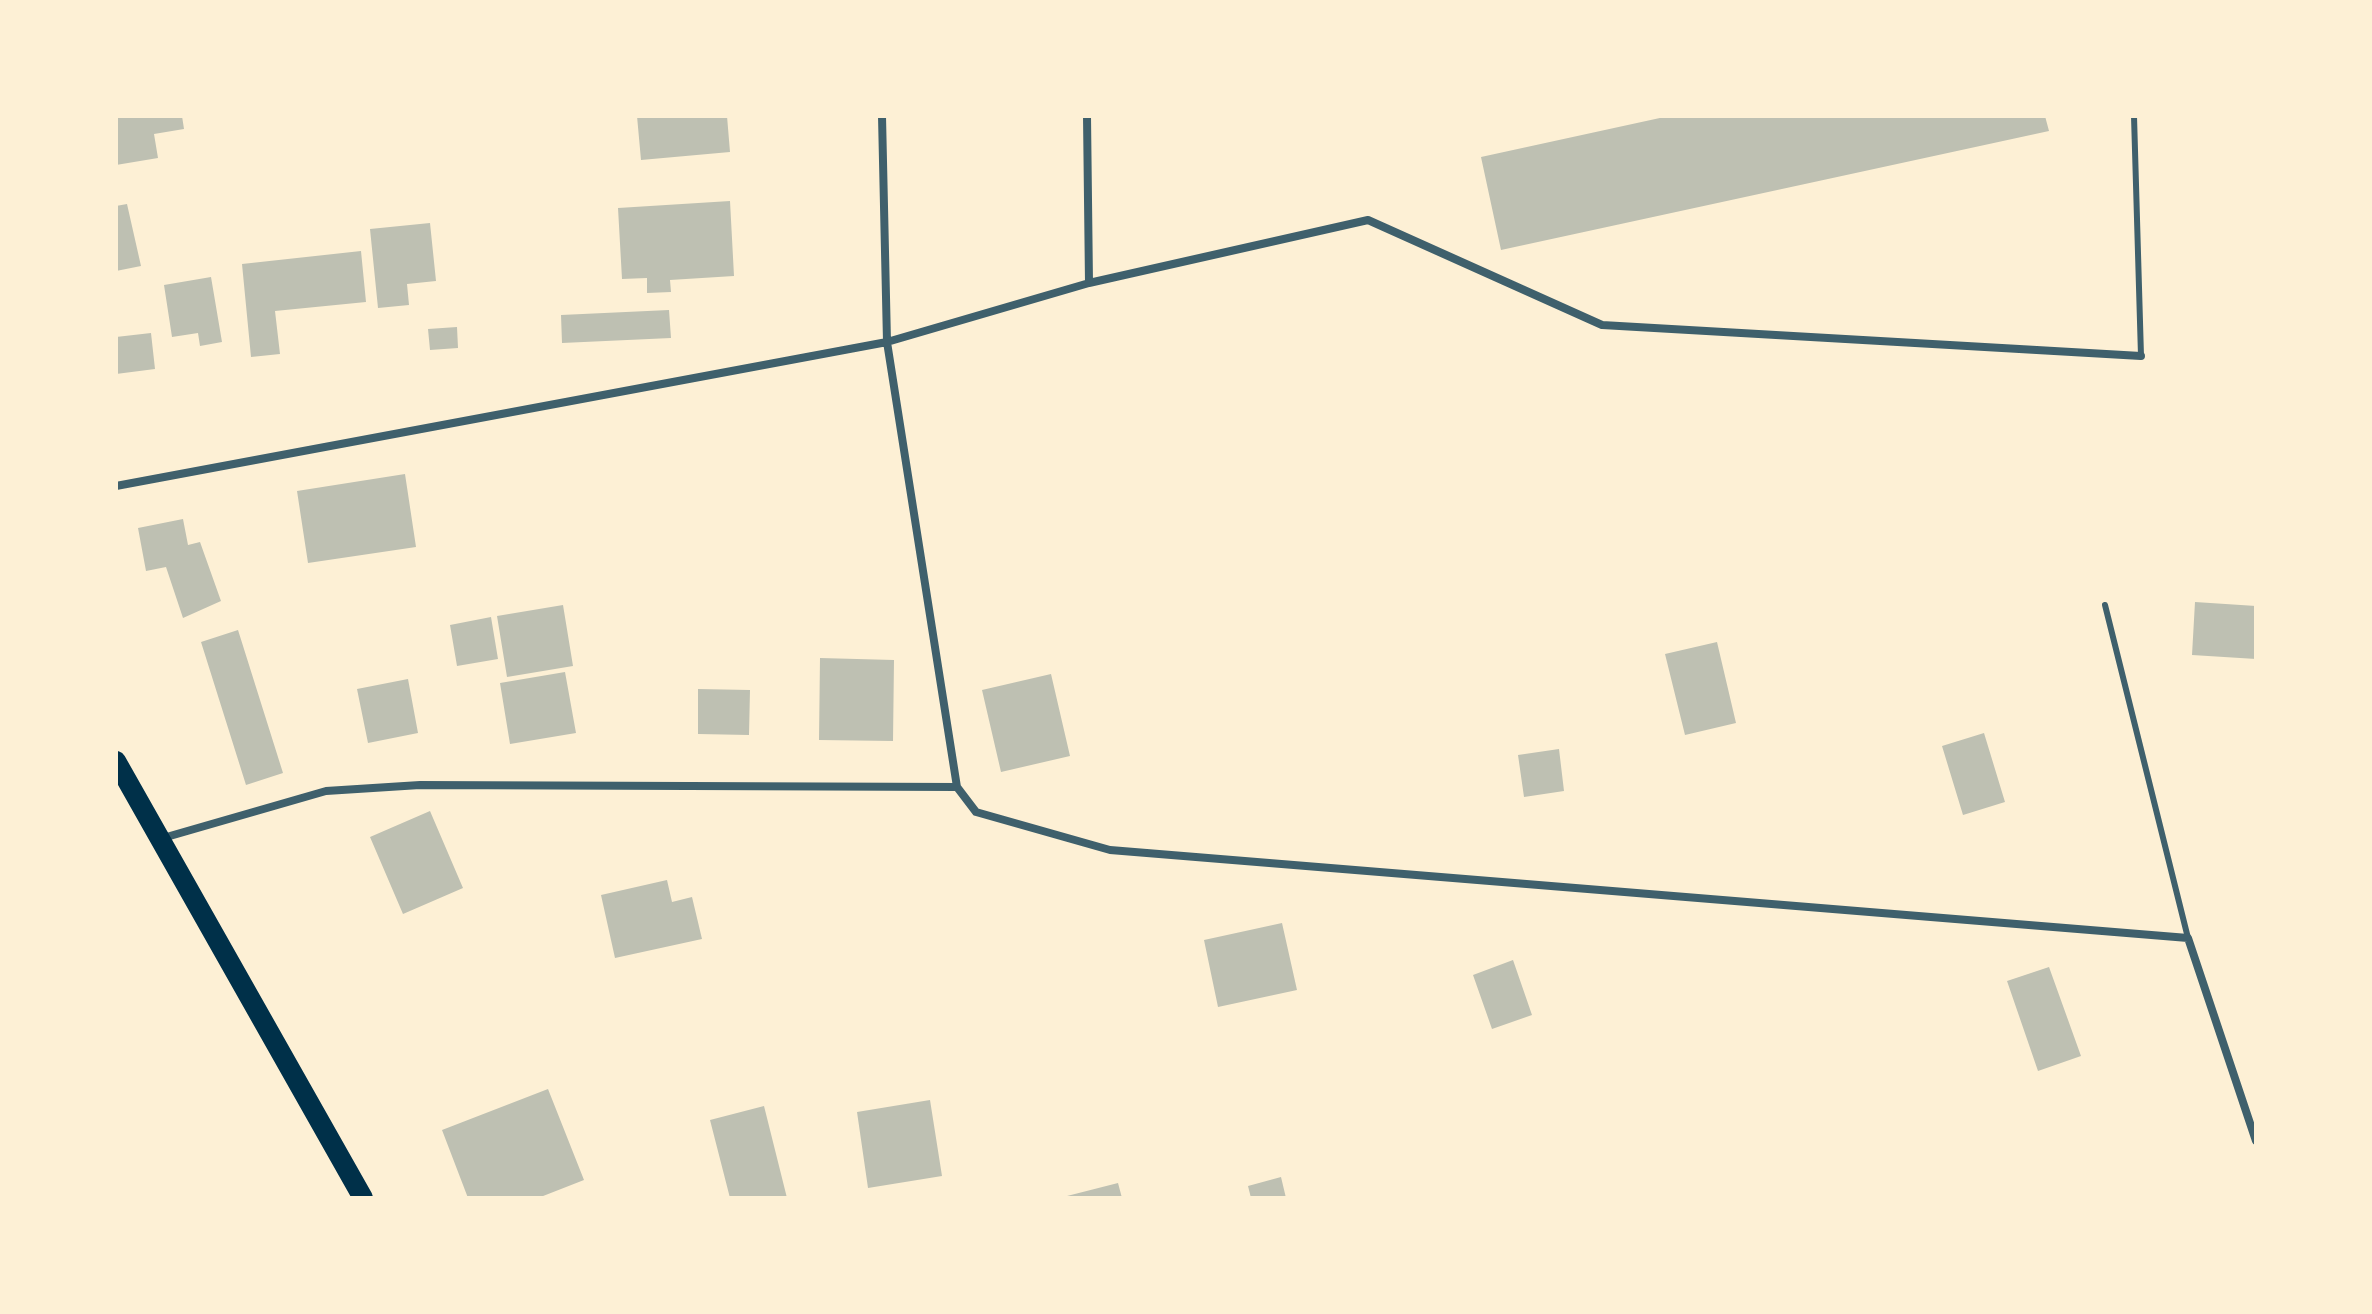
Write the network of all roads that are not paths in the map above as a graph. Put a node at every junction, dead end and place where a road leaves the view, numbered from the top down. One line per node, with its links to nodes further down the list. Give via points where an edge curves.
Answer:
1 (882, 116): 5 (street)
2 (1087, 116): 4 (street)
3 (2134, 116): 6 (lane)
4 (1089, 283): 5 (street); 6 (street, via 1368,220 1602,325)
5 (887, 342): 7 (street); 10 (street)
6 (2141, 356)
7 (116, 486)
8 (2105, 605): 12 (lane)
9 (116, 761): 11 (main road)
10 (957, 787): 11 (street, via 420,785 326,791); 12 (street, via 976,812 1110,850)
11 (162, 838): 14 (main road)
12 (2188, 938): 13 (street)
13 (2256, 1141)
14 (363, 1198)

